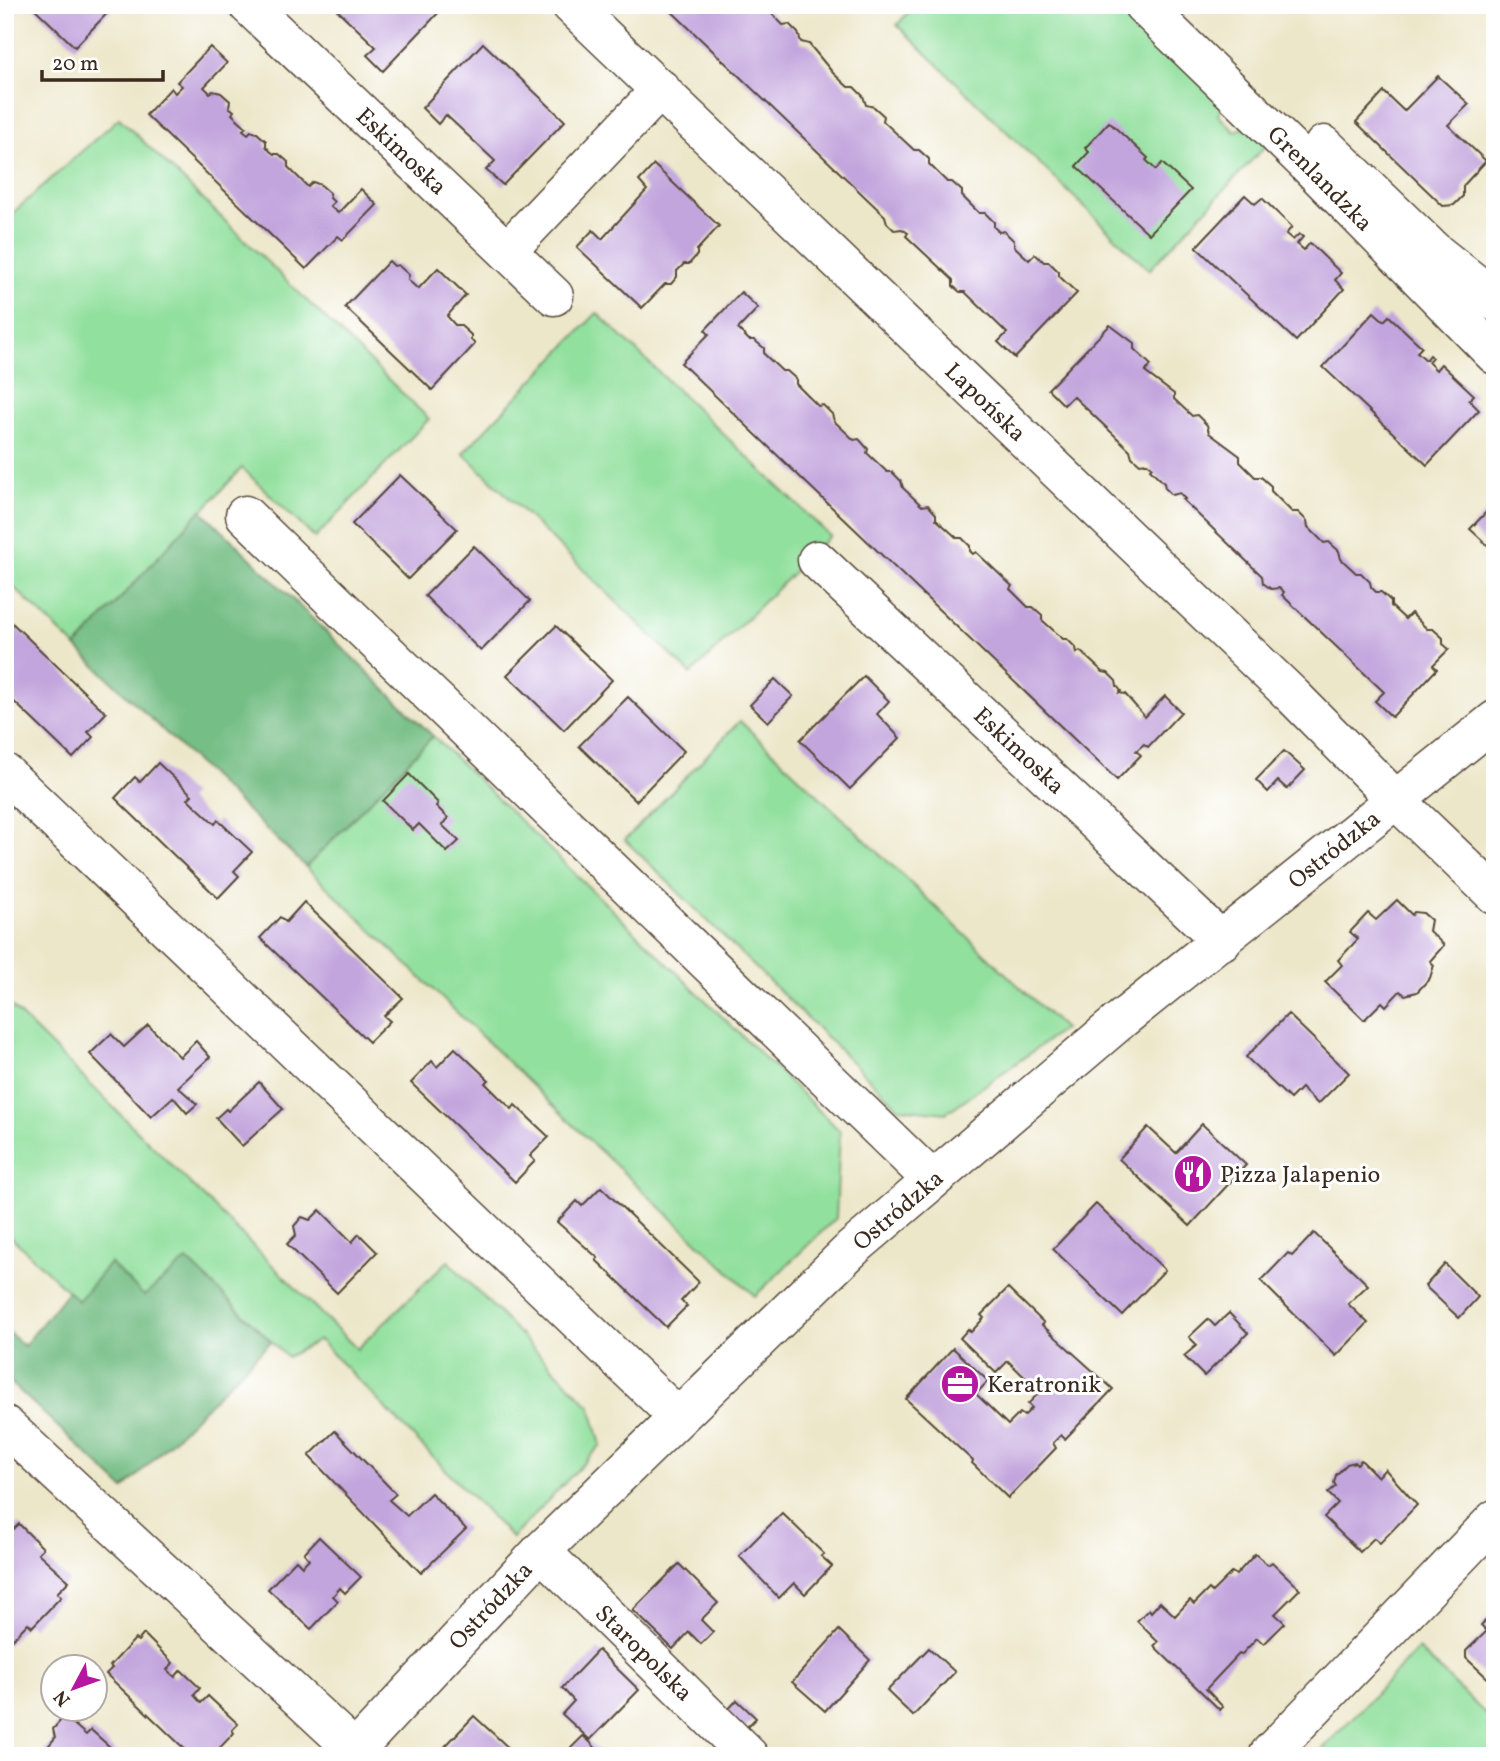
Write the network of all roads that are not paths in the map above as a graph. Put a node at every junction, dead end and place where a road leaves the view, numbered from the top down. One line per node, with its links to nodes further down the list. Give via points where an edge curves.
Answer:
1 (248, 5): 6 (street, Eskimoska)
2 (572, 5): 4 (street, Lapońska)
3 (1143, 5): 9 (street, Grenlandzka)
4 (661, 89): 6 (street); 14 (street, Lapońska, via 1293,695)
5 (1292, 114): 8 (street, via 1434,251)
6 (507, 251): 7 (street, Eskimoska)
7 (554, 296)
8 (1495, 302)
9 (1495, 355)
10 (245, 515): 17 (street)
11 (817, 560): 16 (street, Eskimoska)
12 (1495, 720): 14 (street, Ostródzka)
13 (5, 773): 18 (street)
14 (1396, 800): 15 (street, Lapońska); 16 (street, Ostródzka)
15 (1495, 895)
16 (1222, 941): 17 (street, Ostródzka)
17 (932, 1180): 18 (street, Ostródzka, via 853,1248)
18 (678, 1417): 21 (street, Ostródzka)
19 (5, 1425): 22 (street)
20 (1495, 1519): 23 (street)
21 (541, 1551): 22 (street, Ostródzka); 24 (street, Staropolska)
22 (352, 1753)
23 (1269, 1754)
24 (749, 1756)

